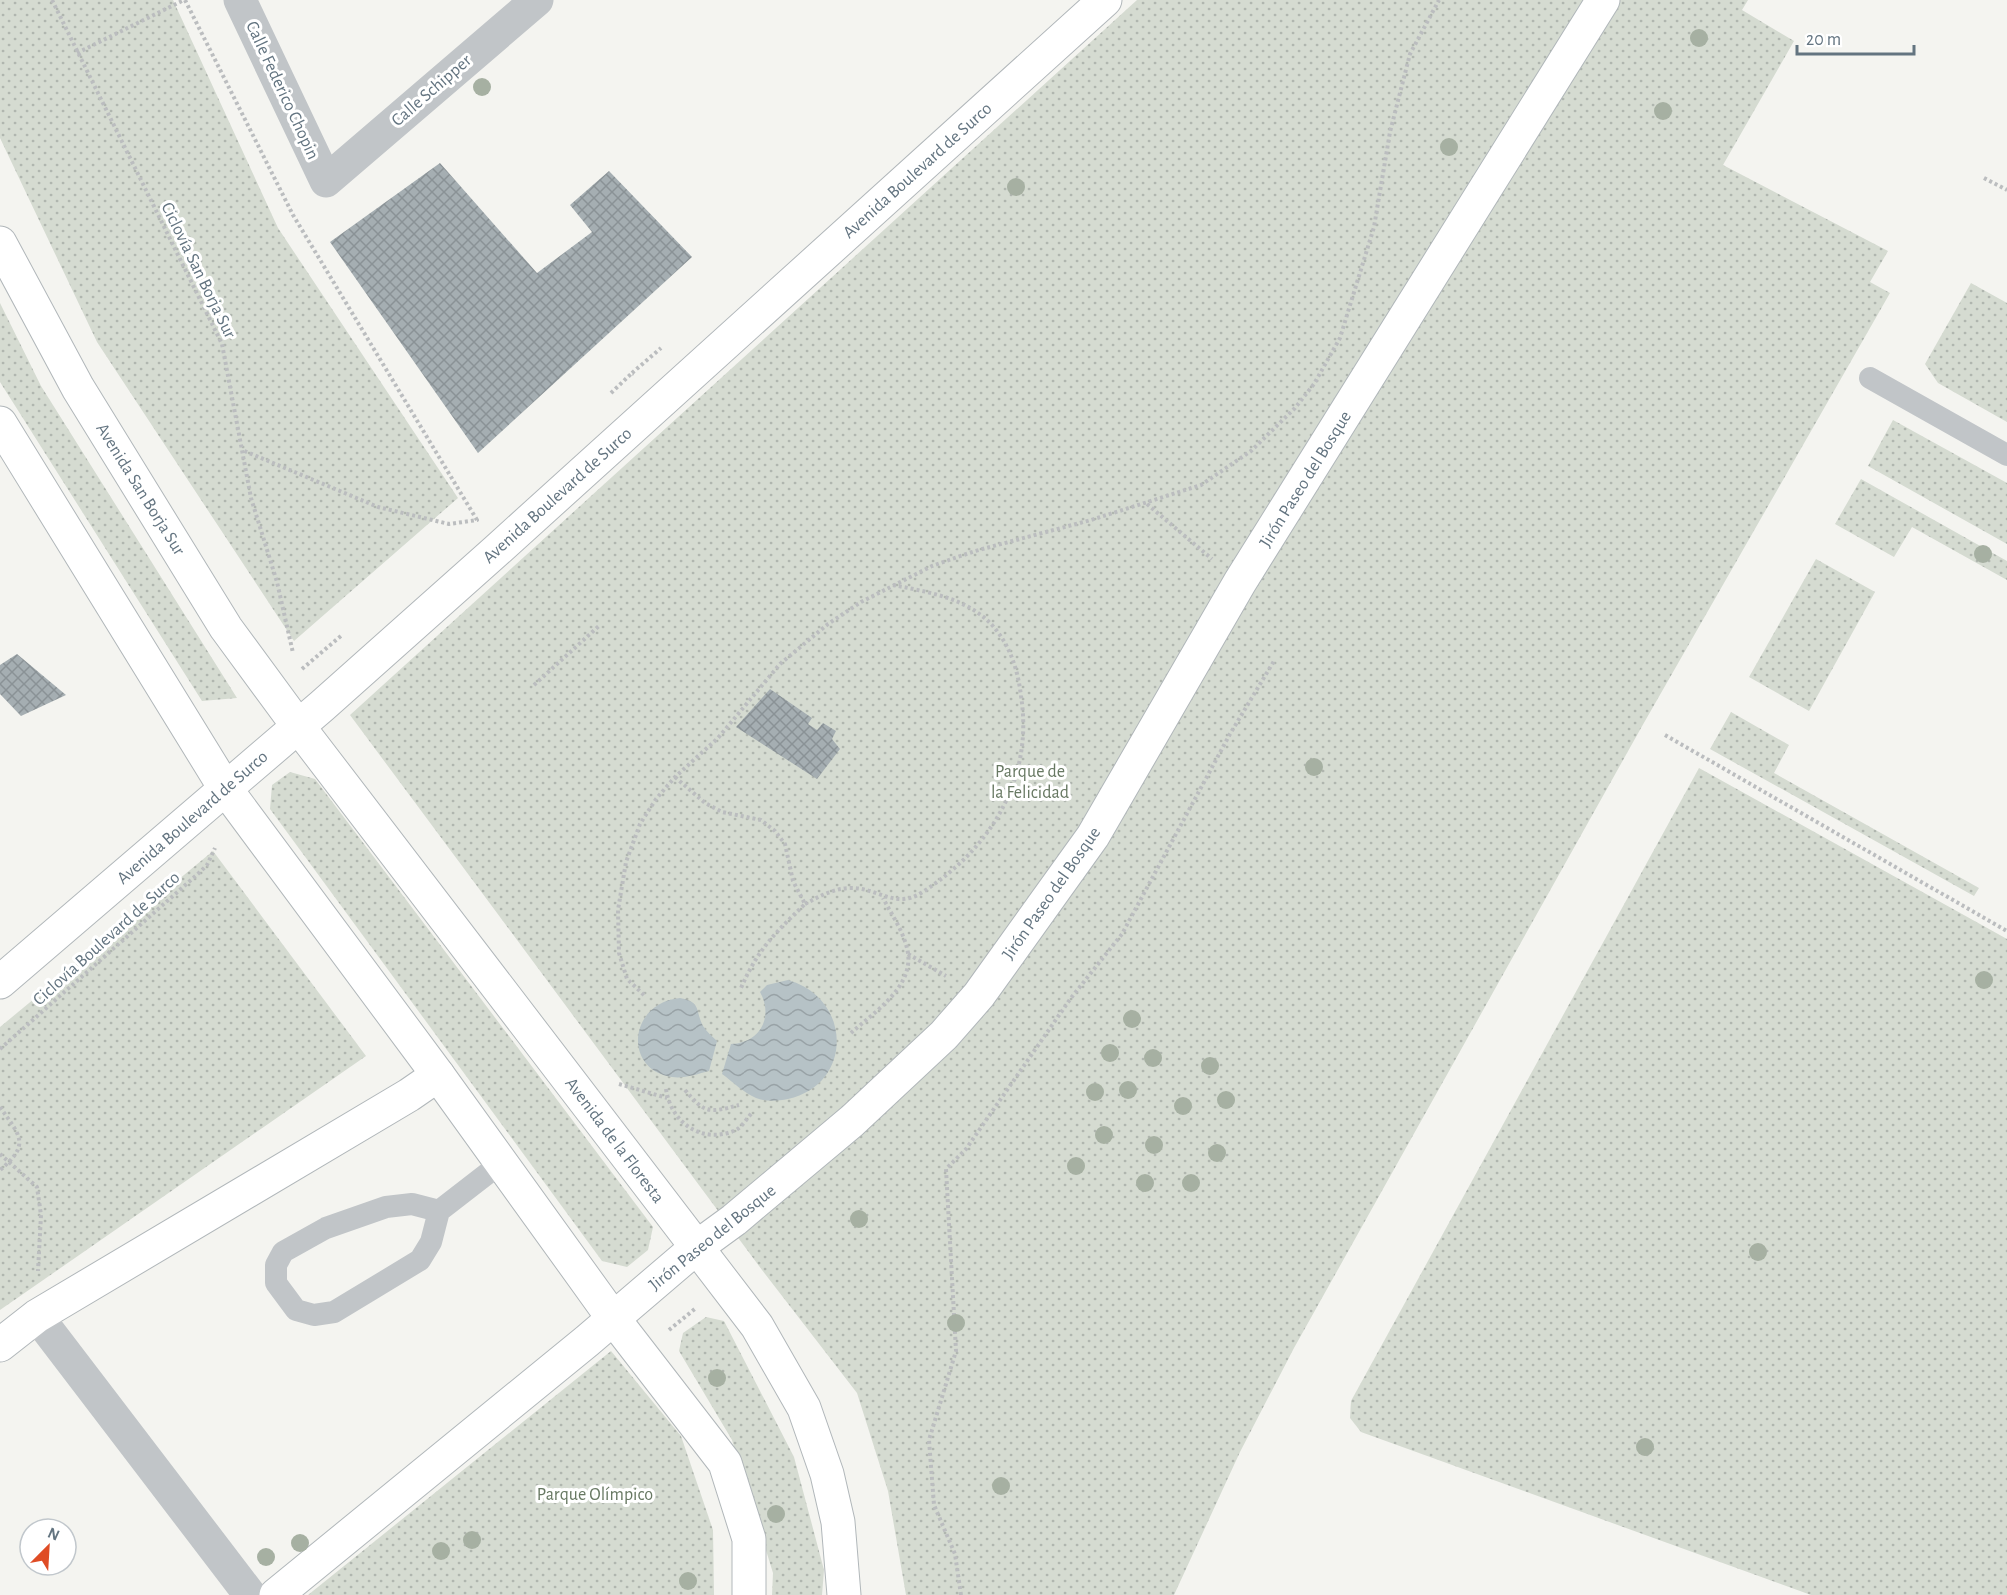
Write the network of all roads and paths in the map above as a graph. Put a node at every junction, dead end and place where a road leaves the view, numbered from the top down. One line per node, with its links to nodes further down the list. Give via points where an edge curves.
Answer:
1 (52, 0): 8 (path, Ciclovía San Borja Sur)
2 (184, 0): 8 (path); 15 (path, via 293,215 477,520 449,524 378,507)
3 (240, 0): 10 (street, Calle Federico Chopin)
4 (537, 0): 10 (street, Calle Schipper)
5 (1106, 0): 24 (street, Avenida Boulevard de Surco)
6 (1439, 0): 17 (path, via 1410,54 1390,132 1374,227 1340,338 1314,384 1251,451 1201,485)
7 (1603, 0): 18 (street, Jirón Paseo del Bosque)
8 (77, 53): 15 (path, Ciclovía San Borja Sur, via 222,344)
9 (1984, 178): 11 (path)
10 (326, 181)
11 (2007, 190)
12 (0, 243): 24 (street, Avenida San Borja Sur, via 78,388 226,628)
13 (1870, 378): 16 (lane)
14 (0, 423): 27 (street)
15 (242, 450): 22 (path, Ciclovía San Borja Sur, via 251,498 278,582)
16 (2007, 455)
17 (1146, 503): 18 (path); 19 (path, via 975,551)
18 (1240, 582): 36 (street, Jirón Paseo del Bosque, via 1093,836)
19 (893, 585): 26 (path, via 828,624 780,664 718,738); 29 (path, via 934,593 967,606 992,625 1009,650 1024,716 1015,782 995,822 944,878 901,901)
20 (600, 625): 23 (path)
21 (1274, 661): 62 (path, via 1122,934 1071,998 966,1149 946,1169 956,1351 929,1440 934,1505 956,1554)
22 (294, 662)
23 (534, 685)
24 (298, 726): 27 (street, Avenida Boulevard de Surco); 52 (street, Avenida de la Floresta)
25 (1665, 735): 31 (path)
26 (675, 777): 30 (path, via 705,803 722,812 761,820 775,831 785,844 794,881); 35 (path, via 640,824 626,862 618,910 619,954 627,979)
27 (225, 788): 33 (street, Avenida Boulevard de Surco); 39 (street)
28 (219, 838): 38 (path, Ciclovía Boulevard de Surco, via 200,872)
29 (883, 897): 30 (path, via 851,888 830,892); 32 (path)
30 (805, 904): 34 (path, via 771,936)
31 (2007, 931)
32 (908, 954): 36 (path); 37 (path, via 906,974 894,994)
33 (0, 982)
34 (741, 988)
35 (644, 995)
36 (979, 995): 52 (street, Jirón Paseo del Bosque, via 944,1035 852,1121)
37 (851, 1033)
38 (0, 1049)
39 (438, 1076): 49 (street); 54 (street)
40 (615, 1083): 43 (path)
41 (666, 1089): 43 (path)
42 (684, 1090): 44 (path, via 698,1106 708,1110)
43 (667, 1098): 46 (path, via 675,1115 691,1130 707,1133 737,1130)
44 (739, 1105)
45 (0, 1107): 48 (path, via 19,1134 17,1153)
46 (752, 1113)
47 (0, 1154): 48 (path)
48 (9, 1162): 50 (path); 54 (path, via 37,1187 41,1215)
49 (501, 1163): 51 (lane); 55 (street)
50 (0, 1170)
51 (439, 1211): 51 (lane, via 412,1204 386,1207 326,1228 283,1252 276,1266 276,1283 296,1310 314,1315 334,1312 420,1260 431,1242)
52 (697, 1247): 53 (street, Avenida de la Floresta); 55 (street, Jirón Paseo del Bosque)
53 (726, 1284): 57 (path); 61 (street, Avenida de la Floresta, via 756,1326 804,1408 838,1522)
54 (37, 1316): 56 (street); 58 (street)
55 (613, 1318): 57 (street); 59 (street, Jirón Paseo del Bosque)
56 (0, 1345)
57 (640, 1353): 60 (street, via 725,1463 749,1539)
58 (250, 1595)
59 (276, 1595)
60 (749, 1595)
61 (844, 1595)
62 (961, 1595)

